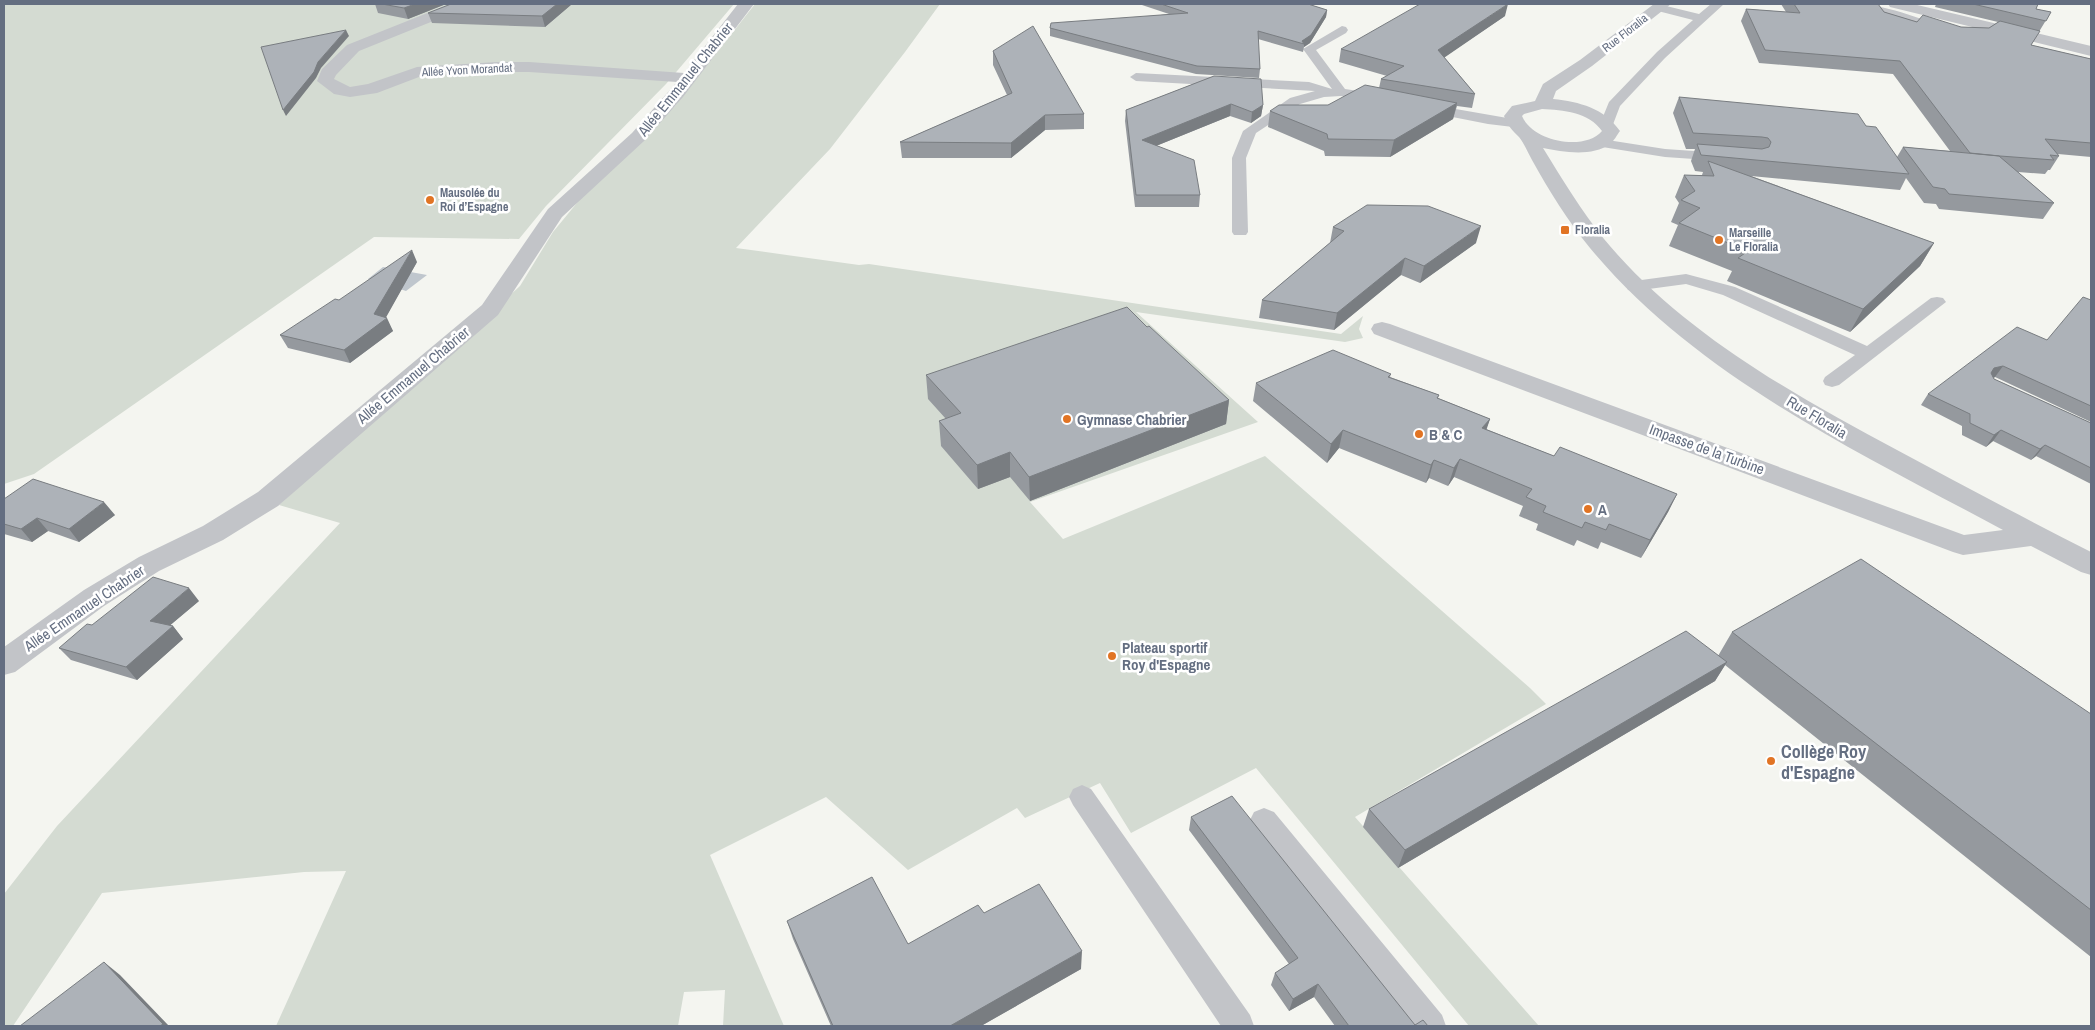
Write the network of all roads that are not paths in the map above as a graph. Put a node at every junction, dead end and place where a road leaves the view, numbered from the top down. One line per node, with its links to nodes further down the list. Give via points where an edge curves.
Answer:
1 (463, 4): 15 (street, Allée Yvon Morandat, via 353,48 328,73 325,81 350,92 371,89 417,72 497,67)
2 (746, 4): 15 (street, Allée Emmanuel Chabrier)
3 (1718, 4): 7 (lane)
4 (1852, 4): 10 (lane)
5 (1895, 4): 8 (street)
6 (1660, 6): 7 (lane); 13 (street, Rue Floralia)
7 (1700, 18): 21 (lane, via 1614,104)
8 (1991, 27): 11 (lane); 12 (street)
9 (1342, 30): 16 (lane, via 1309,49)
10 (1954, 34)
11 (1976, 36)
12 (2091, 51)
13 (1586, 63): 17 (street); 19 (street, Rue Floralia, via 1549,88)
14 (1136, 77): 16 (lane, via 1309,86)
15 (688, 78): 35 (street, Allée Emmanuel Chabrier, via 638,137 555,213 490,310 268,498 213,533 149,564 94,598)
16 (1341, 92): 18 (lane); 27 (lane, via 1295,101 1250,131 1239,158)
17 (1581, 96): 19 (street, via 1570,106); 21 (street)
18 (1388, 100)
19 (1542, 104): 22 (street, via 1518,110 1513,116)
20 (1416, 106): 22 (lane)
21 (1607, 124): 23 (street, via 1611,131)
22 (1520, 129): 24 (street, via 1552,144); 26 (street, Rue Floralia)
23 (1601, 143): 24 (street); 25 (lane, via 1665,153)
24 (1580, 147): 26 (street, Rue Floralia, via 1565,173)
25 (1737, 158)
26 (1578, 220): 28 (street, Rue Floralia)
27 (1240, 232)
28 (1634, 286): 31 (lane, via 1686,279 1729,292); 33 (street, Rue Floralia, via 1674,321 1749,376 1830,426)
29 (1937, 302): 31 (lane)
30 (1382, 329): 33 (street, Impasse de la Turbine, via 1963,545)
31 (1869, 354): 32 (lane)
32 (1832, 381)
33 (2035, 535): 34 (street, Rue Floralia)
34 (2091, 565)
35 (4, 663)
36 (1082, 797): 38 (lane)
37 (1264, 820): 39 (lane)
38 (1239, 1026)
39 (1431, 1026)

